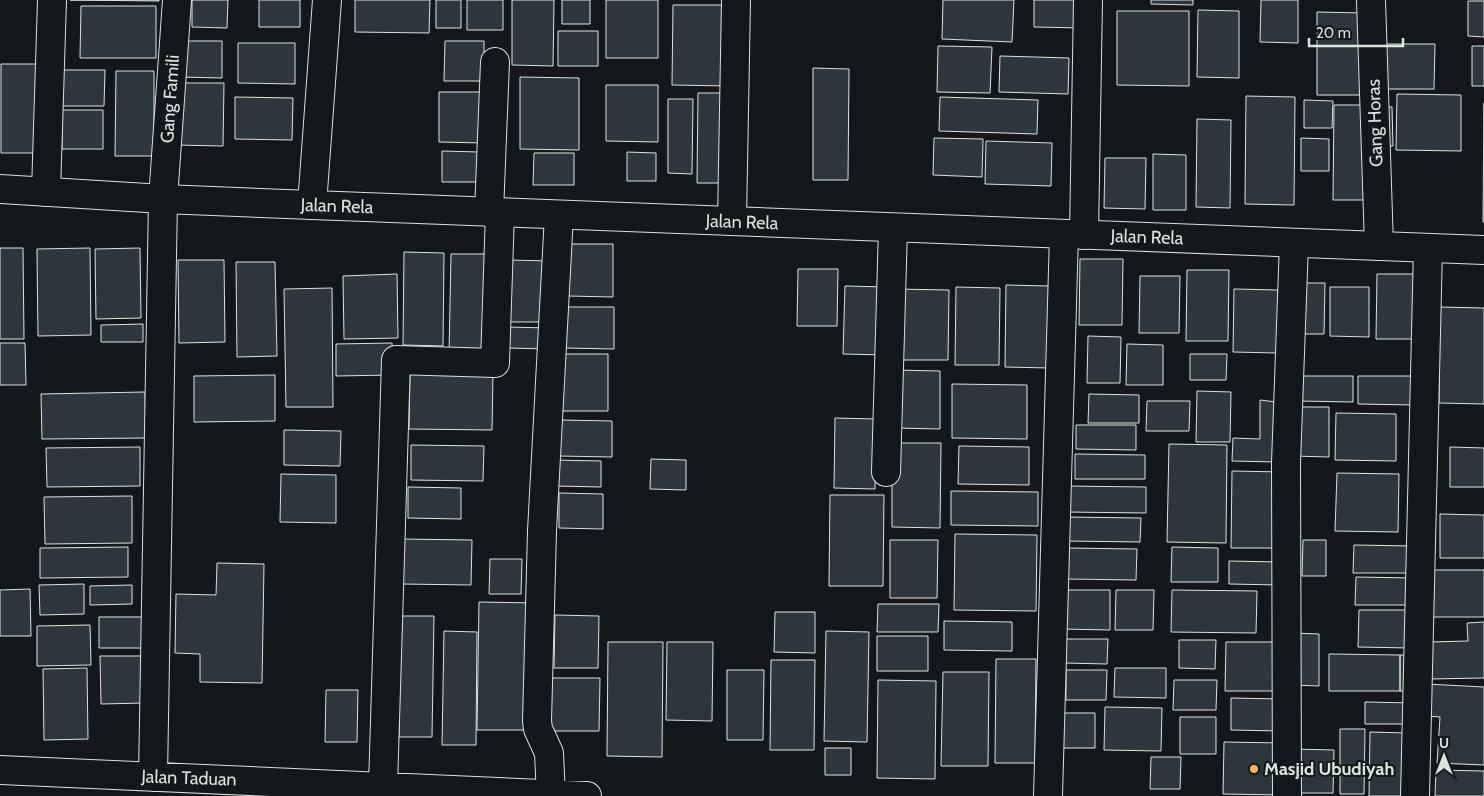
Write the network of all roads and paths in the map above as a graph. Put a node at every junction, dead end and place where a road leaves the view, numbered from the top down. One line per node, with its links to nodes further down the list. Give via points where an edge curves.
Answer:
1 (52, 0): 9 (street)
2 (177, 0): 10 (street, Gang Famili)
3 (327, 0): 11 (street)
4 (736, 0): 14 (street)
5 (1088, 0): 16 (street)
6 (1371, 0): 18 (street, Gang Horas)
7 (495, 62): 12 (street)
8 (0, 189): 9 (street, Jalan Rela)
9 (46, 192): 10 (street, Jalan Rela)
10 (163, 199): 11 (street, Jalan Rela); 23 (street, Gang Famili)
11 (312, 205): 12 (street, Jalan Rela)
12 (494, 212): 13 (street, Jalan Rela); 24 (street, via 495,363 396,360)
13 (560, 215): 14 (street, Jalan Rela); 25 (street, via 542,531 537,721 548,753)
14 (732, 221): 15 (street, Jalan Rela)
15 (893, 228): 16 (street, Jalan Rela); 21 (street)
16 (1074, 234): 17 (street, Jalan Rela); 27 (street)
17 (1294, 243): 18 (street, Jalan Rela); 28 (street, via 1286,463)
18 (1379, 246): 19 (street, Jalan Rela)
19 (1428, 248): 20 (street, Jalan Rela); 29 (street)
20 (1484, 250)
21 (886, 472)
22 (0, 770): 23 (street, Jalan Taduan)
23 (154, 777): 24 (street, Jalan Taduan)
24 (383, 786): 25 (street, Jalan Taduan)
25 (551, 795): 26 (street, Jalan Taduan)
26 (587, 796)
27 (1048, 796)
28 (1287, 796)
29 (1415, 796)

